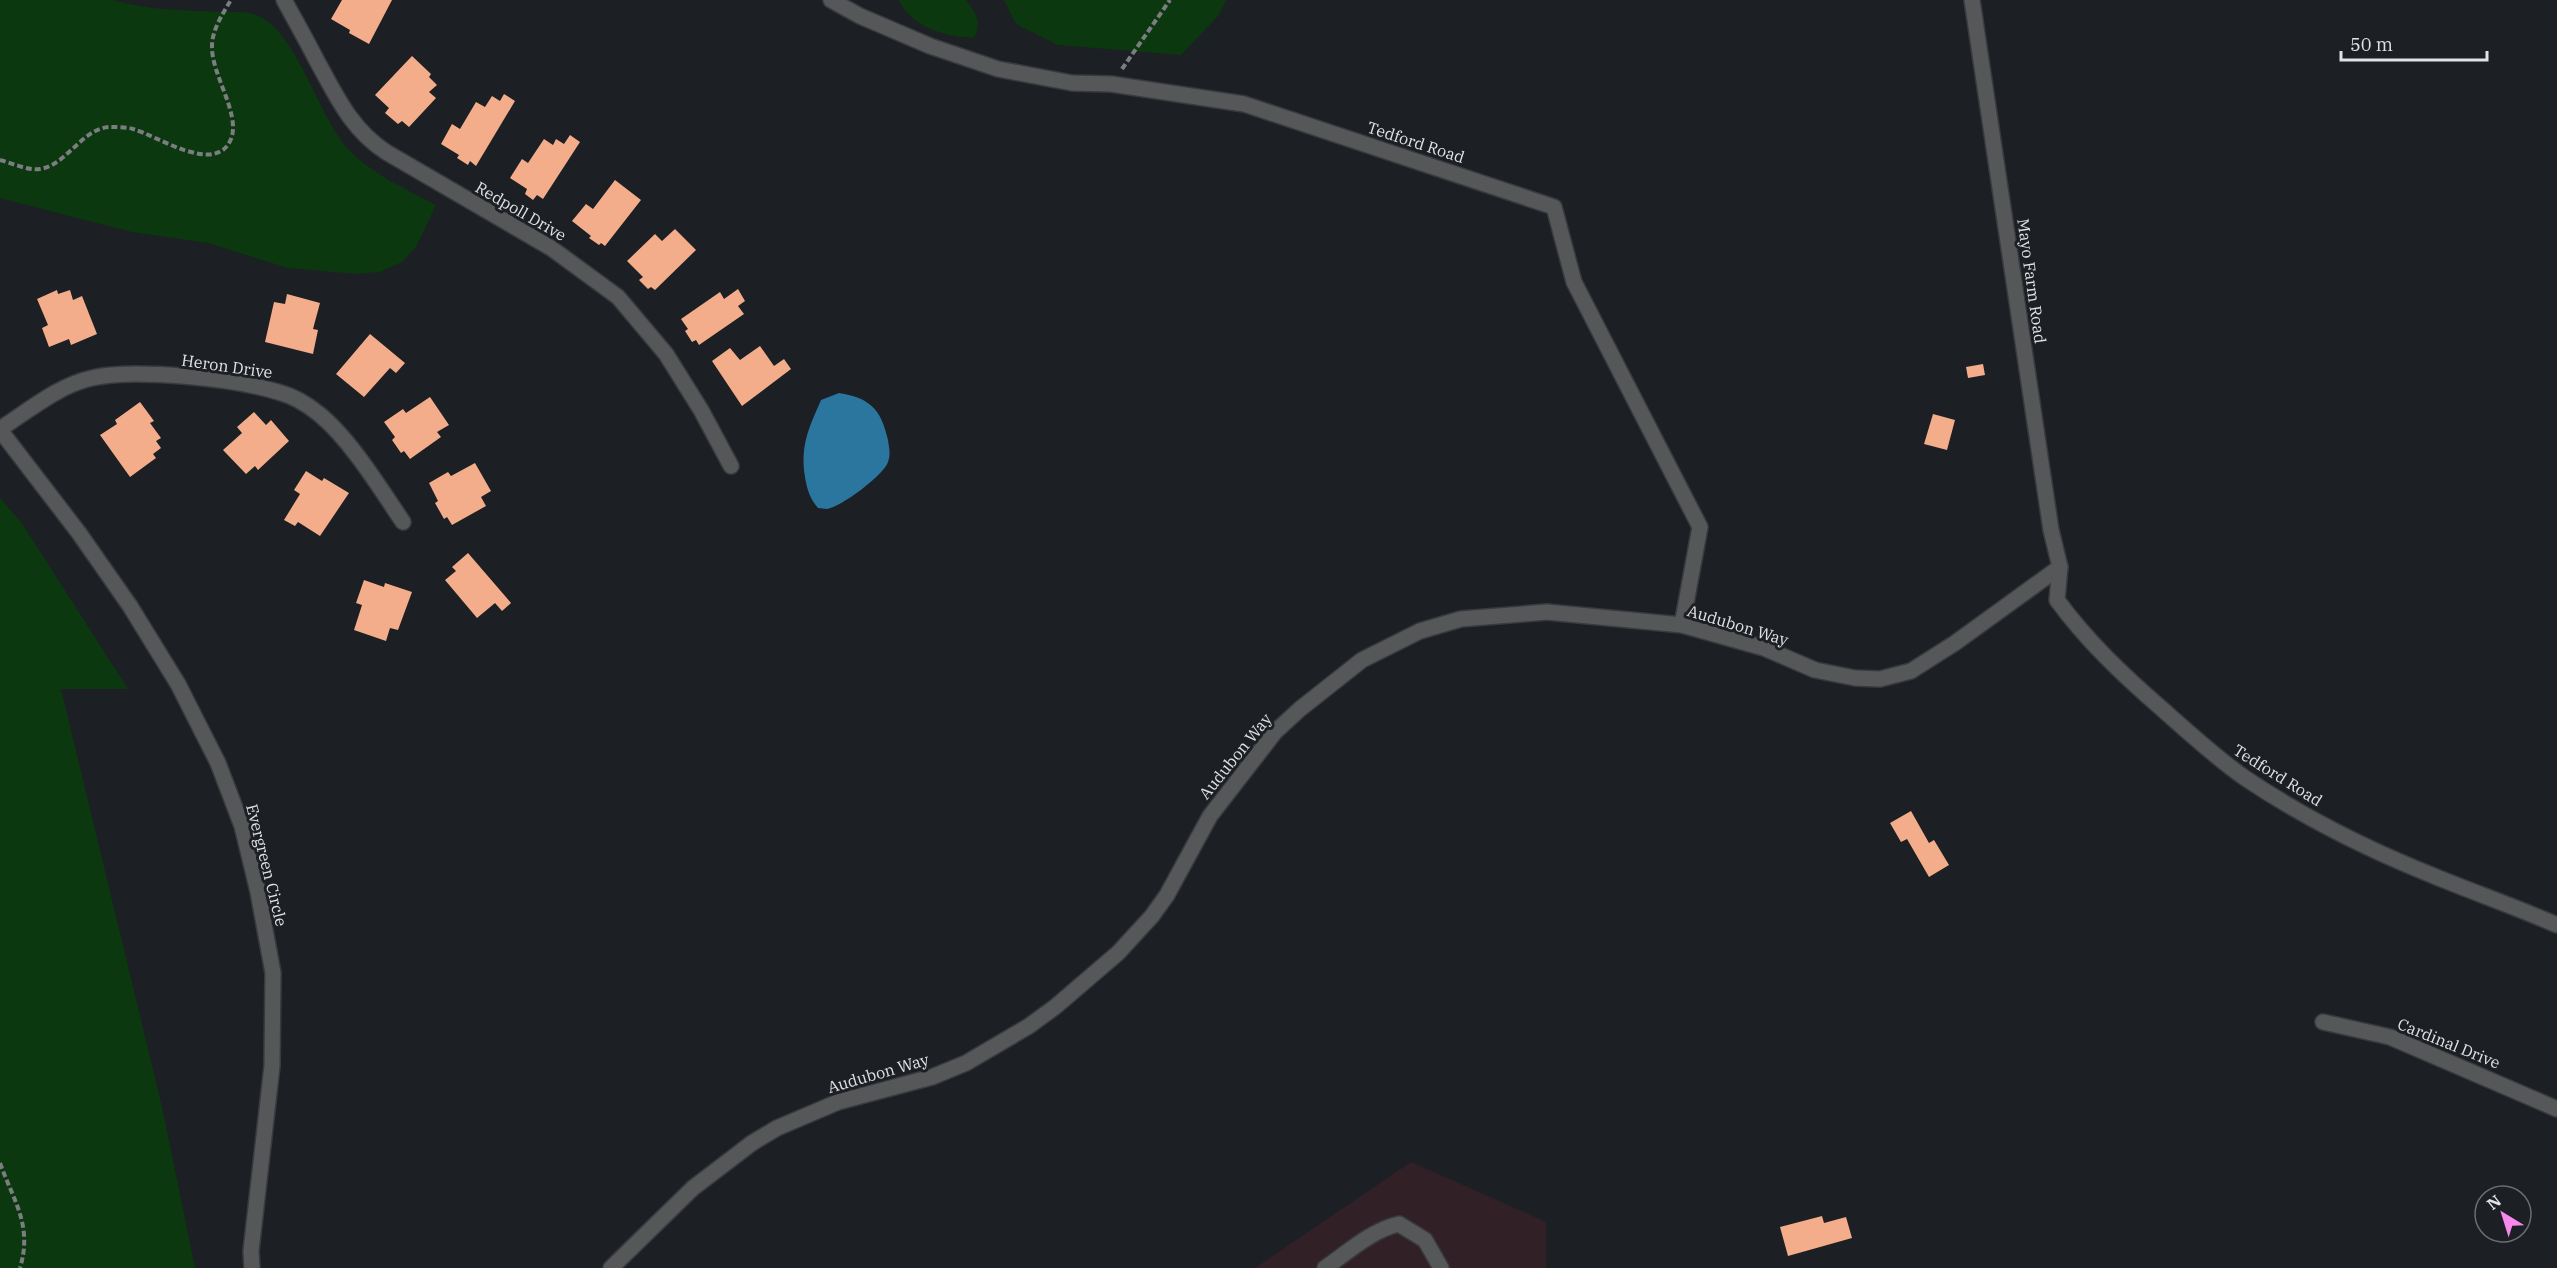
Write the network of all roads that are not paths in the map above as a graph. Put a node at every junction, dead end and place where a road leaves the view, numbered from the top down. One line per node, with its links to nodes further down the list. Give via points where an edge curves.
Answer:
1 (284, 0): 5 (street, Redpoll Drive, via 335,97 358,129 386,152 551,248 618,297 666,354)
2 (831, 0): 8 (street, Tedford Road, via 930,46 998,69 1072,83 1111,84 1244,104 1554,207 1574,282 1700,527)
3 (1972, 0): 7 (street, Mayo Farm Road, via 2051,530)
4 (0, 430): 6 (street, Heron Drive, via 61,390 91,378 153,375 254,386 303,403 320,415 345,442); 12 (street, Evergreen Circle, via 130,606 193,713 243,826 273,973 272,1066)
5 (731, 466)
6 (403, 522)
7 (2060, 567): 8 (street, Audubon Way, via 1911,671 1880,679 1815,669 1764,648); 9 (street, Tedford Road, via 2057,600 2074,623 2136,687 2244,777 2303,814 2378,851)
8 (1682, 625): 13 (street, Audubon Way, via 1547,612 1502,614 1461,619 1420,631 1362,660 1275,732 1210,816 1152,916 1118,953 1055,1007 966,1063 932,1077 838,1102 777,1128 693,1188)
9 (2557, 925)
10 (2323, 1022): 11 (street, Cardinal Drive, via 2390,1037)
11 (2557, 1109)
12 (252, 1268)
13 (611, 1268)
14 (1325, 1268): 15 (street, via 1369,1237 1399,1224 1425,1240)
15 (1441, 1268)

